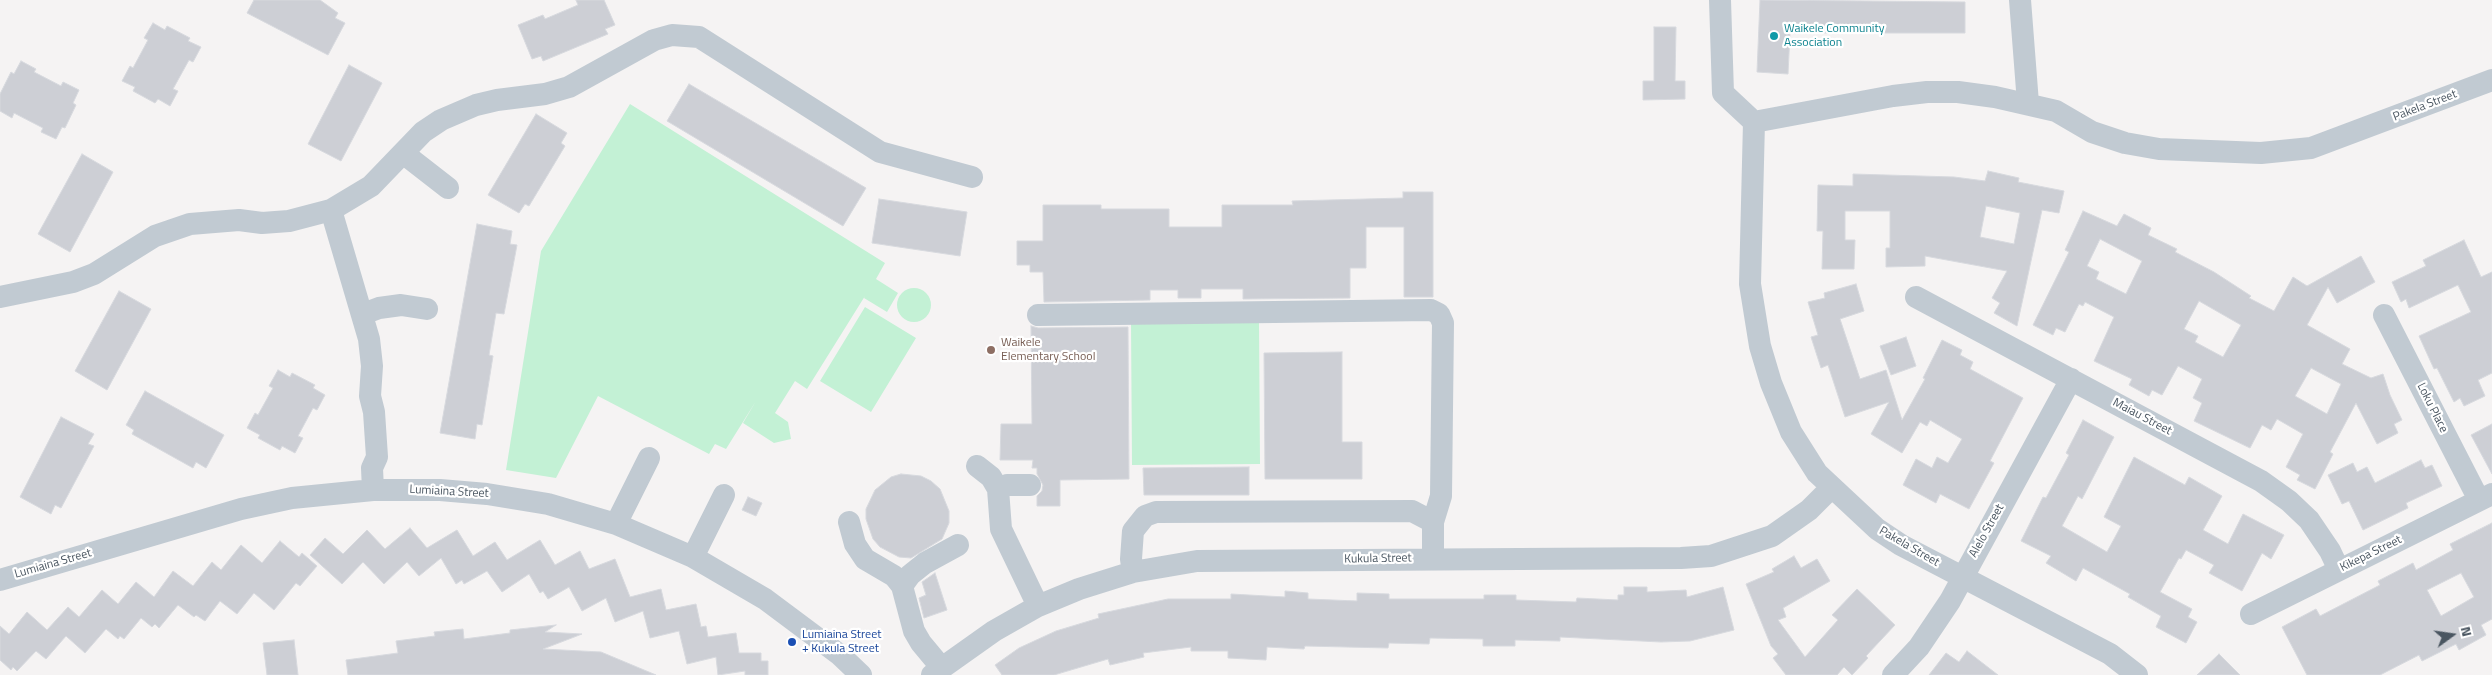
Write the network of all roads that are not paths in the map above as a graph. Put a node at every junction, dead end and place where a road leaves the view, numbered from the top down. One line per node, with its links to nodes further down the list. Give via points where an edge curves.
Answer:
1 (1720, 0): 5 (street, via 1723,93)
2 (2020, 0): 4 (street)
3 (2492, 80): 4 (street, Pakela Street, via 2311,148 2261,153 2159,149 2125,143 2092,132 2056,111)
4 (2028, 103): 5 (street, Pakela Street, via 1958,92 1927,92)
5 (1754, 122): 21 (street, Pakela Street, via 1750,284 1760,346 1771,383 1792,432)
6 (404, 153): 7 (street, via 435,124 476,105 569,87 654,40 687,35 699,37 880,152); 8 (street); 9 (street, via 371,186)
7 (972, 177)
8 (448, 188)
9 (331, 210): 10 (street, via 289,222 221,220 190,224 155,236 94,274 73,282); 13 (street)
10 (0, 297)
11 (1916, 297): 16 (street, Maiau Street)
12 (427, 309): 13 (street, via 401,305)
13 (363, 314): 19 (street, via 372,366 370,396 362,412 362,459)
14 (1038, 315): 26 (street, via 1431,310 1439,314 1443,323 1441,496)
15 (2384, 315): 24 (street, Loku Place)
16 (2071, 380): 31 (street, Maiau Street, via 2261,480 2309,520); 33 (street, Alelo Street)
17 (649, 458): 27 (street)
18 (977, 466): 22 (street, via 991,477)
19 (372, 479): 27 (street, Lumiaina Street, via 548,504); 34 (street, Lumiaina Street, via 241,509)
20 (1030, 485): 22 (street, via 1007,485)
21 (1831, 488): 30 (street, Kukula Street, via 1809,510 1772,536 1711,556); 33 (street, Pakela Street, via 1877,529)
22 (998, 489): 36 (street, via 1001,529)
23 (724, 495): 29 (street)
24 (2486, 497): 31 (street, Kikepa Street)
25 (849, 522): 35 (street, via 855,544 865,559 894,576)
26 (1433, 522): 30 (street); 32 (street, via 1412,511 1156,512 1145,516 1133,531)
27 (616, 524): 29 (street, Lumiaina Street)
28 (958, 544): 35 (street, via 926,562)
29 (693, 557): 39 (street, Lumiaina Street, via 765,599 840,655)
30 (1433, 558): 32 (street, Kukula Street, via 1197,562)
31 (2339, 570): 37 (street, Kikepa Street)
32 (1133, 572): 36 (street, Kukula Street)
33 (1962, 577): 40 (street, Alelo Street, via 1919,647); 41 (street, Pakela Street, via 2110,654)
34 (0, 580)
35 (902, 586): 38 (street, via 914,631)
36 (1038, 606): 38 (street, Kukula Street, via 994,631)
37 (2251, 614)
38 (936, 671)
39 (861, 675)
40 (1893, 675)
41 (2137, 675)

